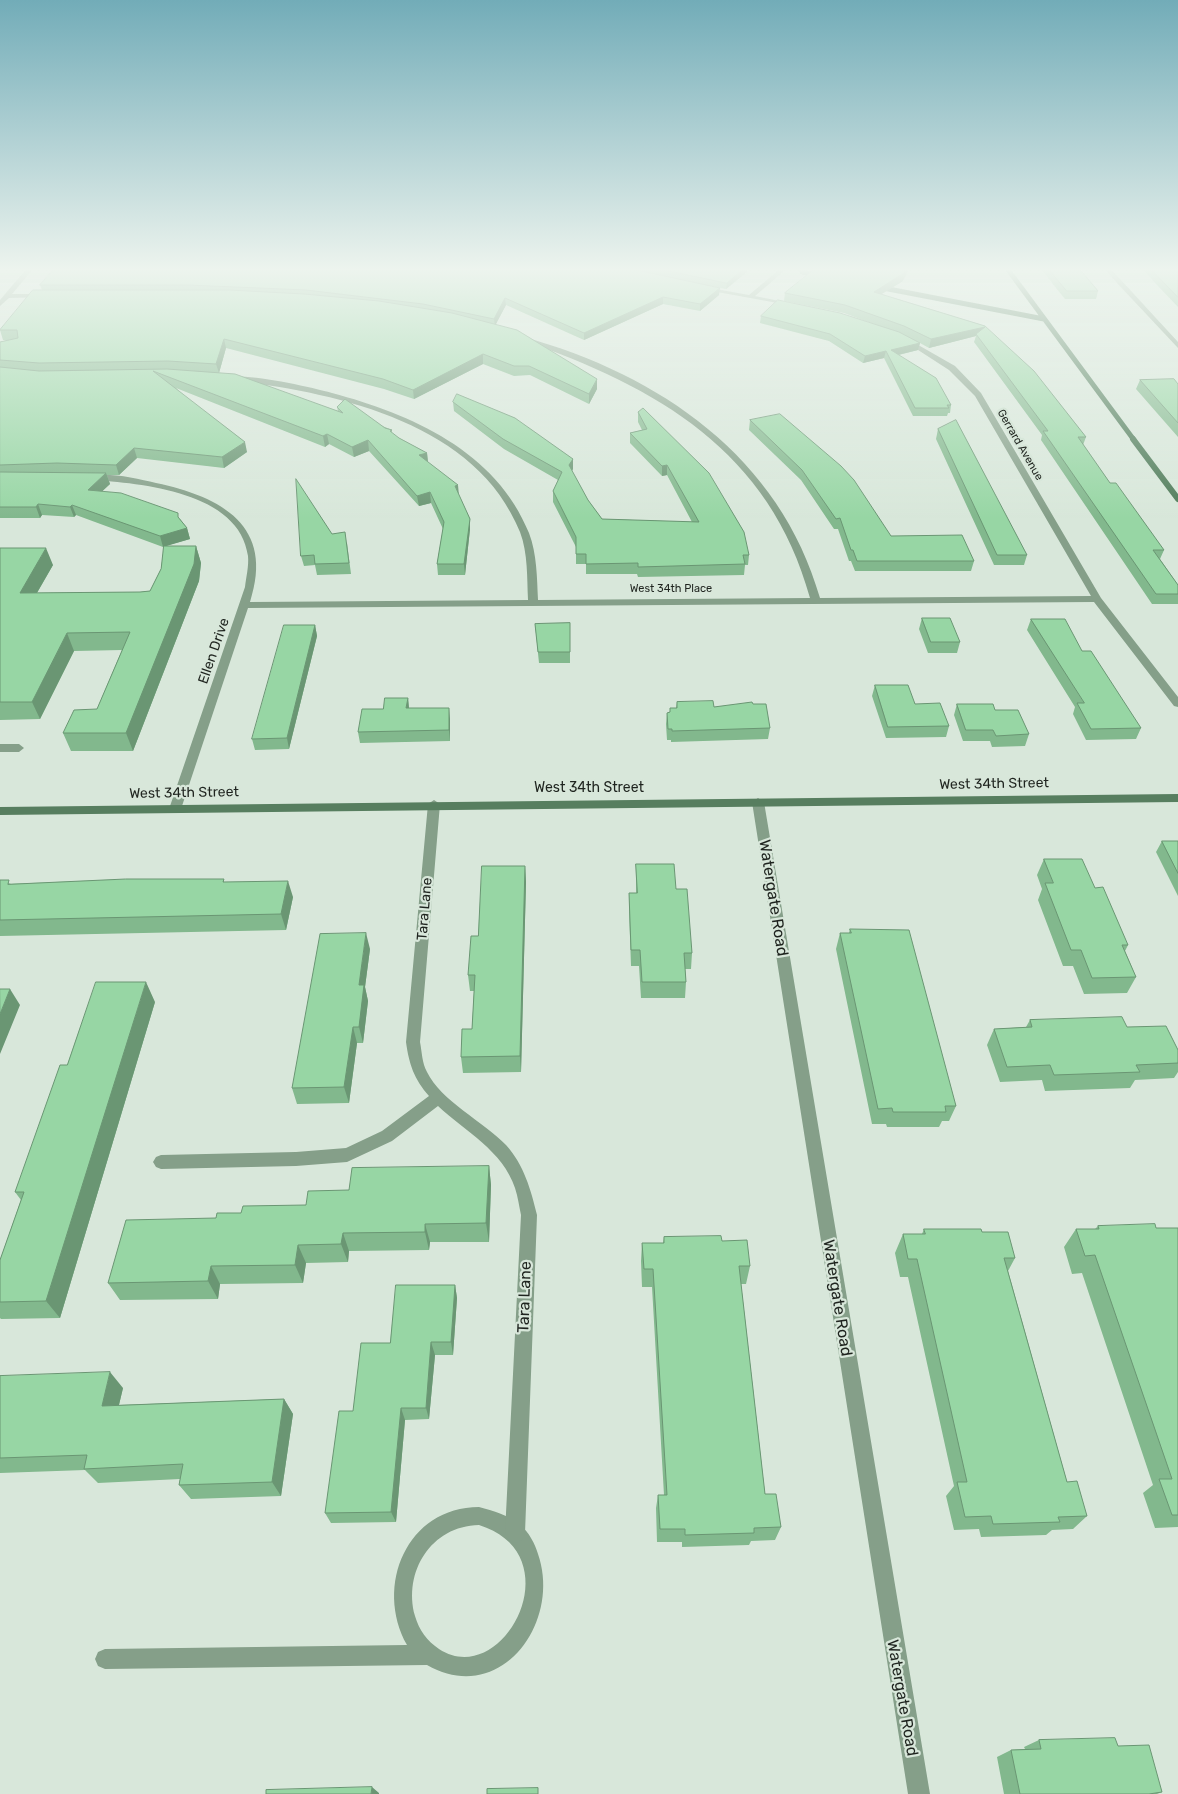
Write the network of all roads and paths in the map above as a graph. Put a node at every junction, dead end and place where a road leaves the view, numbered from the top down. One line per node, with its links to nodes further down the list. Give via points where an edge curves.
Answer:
1 (559, 351): 6 (street, via 624,378 680,412 723,445 754,477 785,521 804,562)
2 (924, 351): 5 (street, Gerrard Avenue, via 939,359 972,388)
3 (226, 378): 7 (street, via 316,392 371,407 416,425 466,455 503,493 520,521 530,553)
4 (78, 478): 8 (street, Ellen Drive, via 132,480 172,488 193,494 222,509 243,530 254,554 252,582)
5 (1097, 599): 6 (street, West 34th Place); 9 (street, Gerrard Avenue)
6 (816, 601): 7 (street, West 34th Place)
7 (533, 603): 8 (street, West 34th Place)
8 (244, 605): 15 (street, Ellen Drive)
9 (1178, 704)
10 (0, 748): 11 (street)
11 (19, 748)
12 (1178, 798): 13 (street, West 34th Street)
13 (758, 802): 14 (street, West 34th Street); 22 (street, Watergate Road)
14 (434, 804): 15 (street, West 34th Street); 17 (street, Tara Lane, via 413,1042 423,1079)
15 (175, 809): 16 (street, West 34th Street)
16 (0, 811)
17 (438, 1097): 18 (street, via 387,1136 347,1155); 19 (street, Tara Lane, via 501,1151 522,1183 527,1204)
18 (161, 1162)
19 (516, 1533): 20 (street, via 530,1559 535,1598 528,1621 514,1644 495,1659 471,1667 448,1665); 20 (street, via 479,1516 458,1517 438,1527 422,1541 409,1561 402,1586 403,1612 412,1636)
20 (427, 1654): 21 (street)
21 (105, 1659)
22 (919, 1794)

